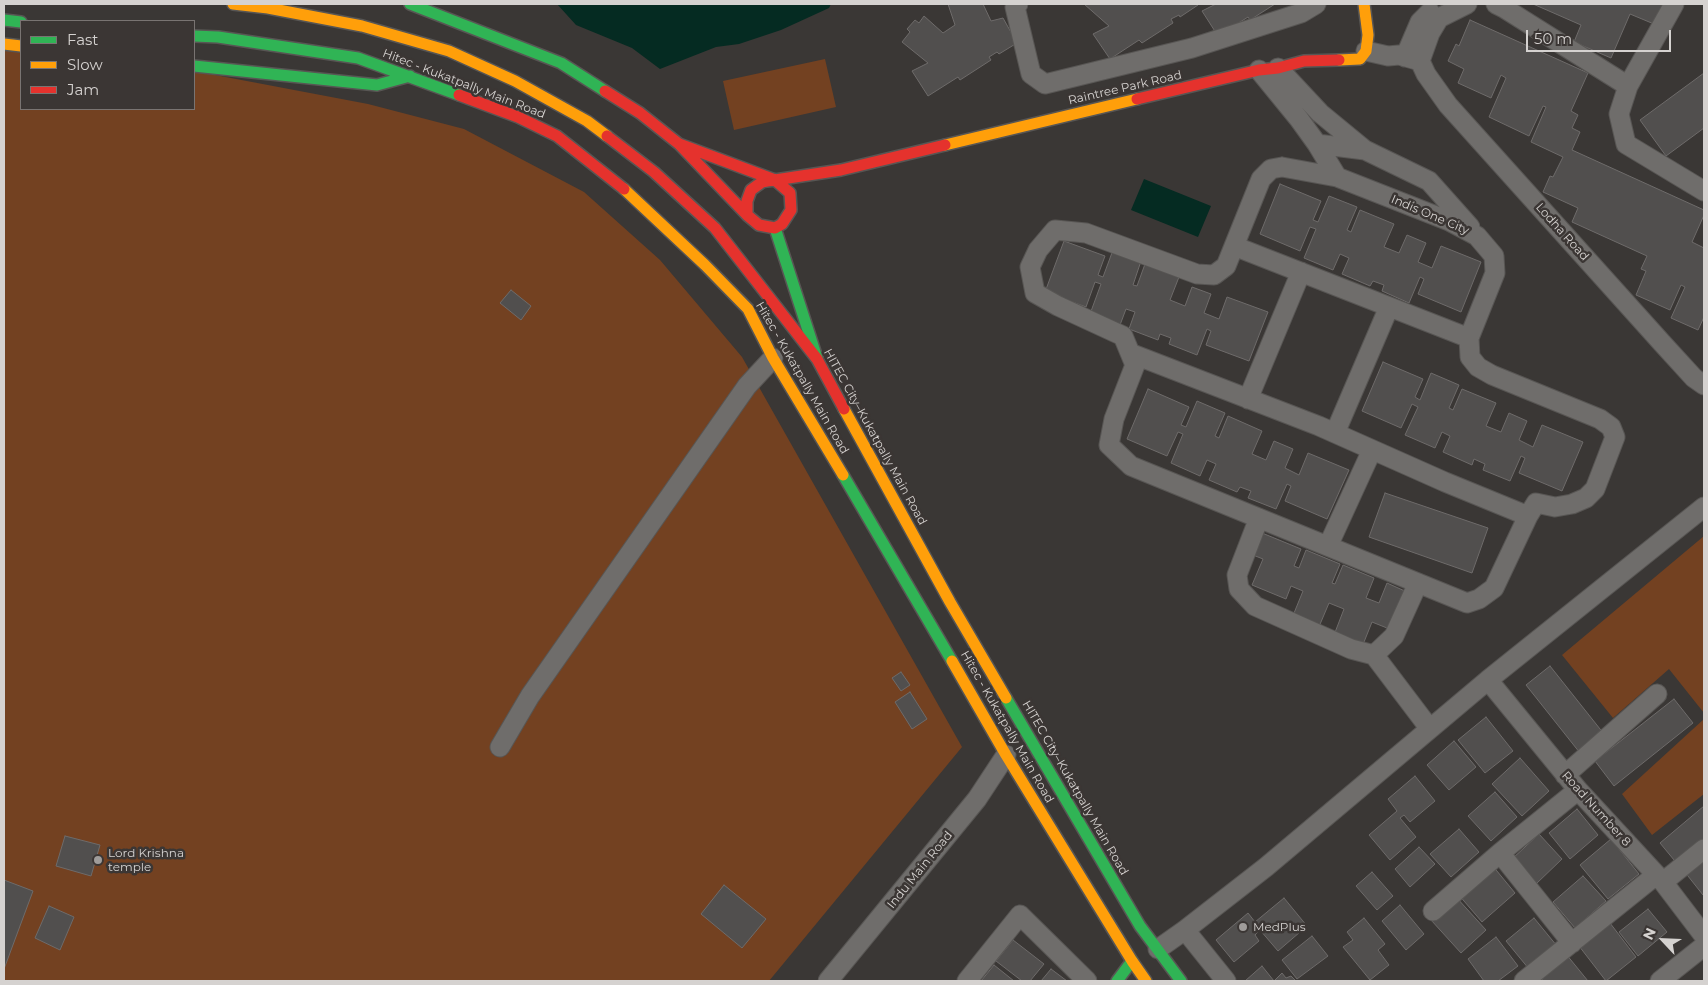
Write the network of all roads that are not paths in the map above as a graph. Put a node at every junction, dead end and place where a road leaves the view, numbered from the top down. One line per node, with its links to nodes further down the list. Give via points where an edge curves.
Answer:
1 (233, 4): 41 (main road, HITEC City–Kukatpally Main Road, via 362,26 449,51 515,81 587,121 654,172 714,228)
2 (410, 4): 22 (main road, via 561,63 640,113)
3 (1018, 4): 4 (street, via 1015,7 1030,74 1044,84 1192,48 1301,12)
4 (1316, 4)
5 (1364, 4): 15 (main road, via 1368,35)
6 (1467, 4): 16 (street, via 1438,18)
7 (1674, 4): 21 (street)
8 (1503, 5): 21 (street)
9 (1430, 12): 16 (street, via 1420,22)
10 (4, 20): 11 (main road)
11 (20, 22)
12 (195, 36): 20 (main road, Hitec - Kukatpally Main Road, via 358,58)
13 (4, 44): 14 (main road)
14 (20, 46)
15 (1364, 51): 16 (street); 16 (street); 18 (main road, Raintree Park Road)
16 (1413, 62): 42 (street, Lodha Road, via 1662,344 1694,378)
17 (195, 66): 20 (main road, via 377,85)
18 (1278, 68): 19 (main road, Raintree Park Road); 24 (street, via 1320,113)
19 (1259, 70): 23 (street); 25 (main road, Raintree Park Road)
20 (410, 76): 40 (main road, Hitec - Kukatpally Main Road, via 557,136 618,184 705,265 748,310)
21 (1628, 86): 29 (street, via 1619,114 1626,144)
22 (679, 144): 27 (main road); 32 (main road)
23 (1317, 144): 24 (street); 26 (street)
24 (1365, 150): 34 (street, via 1429,181)
25 (841, 170): 27 (main road, Raintree Park Road); 28 (main road, Raintree Park Road)
26 (1337, 177): 34 (street, Indis One City, via 1449,221); 35 (street, Indis One City, via 1272,169 1261,179)
27 (775, 180): 31 (main road, via 790,193); 32 (main road, via 762,182 751,190)
28 (820, 187)
29 (1704, 191)
30 (805, 199): 31 (main road)
31 (791, 210): 33 (main road, via 782,224)
32 (747, 215): 33 (main road, via 759,225)
33 (775, 228): 41 (main road)
34 (1477, 236): 38 (street, Indis One City, via 1494,256 1495,273)
35 (1234, 246): 36 (street); 39 (street, Indis One City, via 1226,266 1214,275 1198,274 1086,233 1055,230 1038,250 1030,267 1035,293 1123,336)
36 (1301, 272): 37 (street); 43 (street)
37 (1389, 307): 38 (street); 44 (street)
38 (1469, 338): 47 (street, via 1470,357 1478,367 1600,418 1611,427 1615,437 1595,488 1586,498 1555,507 1536,503)
39 (1130, 353): 43 (street); 48 (street, via 1135,365 1114,419 1109,445 1131,466)
40 (773, 358): 55 (street, via 741,394 530,696); 56 (main road, Hitec - Kukatpally Main Road)
41 (817, 358): 67 (main road, HITEC City–Kukatpally Main Road, via 950,602 1140,926)
42 (1704, 384)
43 (1248, 399): 44 (street)
44 (1335, 433): 45 (street)
45 (1372, 450): 47 (street); 49 (street)
46 (1704, 507): 52 (street)
47 (1528, 516): 50 (street, via 1494,588 1479,599 1467,603)
48 (1259, 518): 49 (street); 51 (street, via 1237,575 1239,589 1255,606 1352,649)
49 (1328, 546): 50 (street)
50 (1418, 583): 51 (street, via 1394,636)
51 (1374, 655): 54 (street)
52 (1488, 680): 54 (street); 57 (street, Road Number 8)
53 (1657, 694): 57 (street)
54 (1430, 729): 63 (street, via 1266,868)
55 (500, 747)
56 (1006, 755): 68 (main road, Hitec - Kukatpally Main Road); 69 (street, Indu Main Road, via 977,799)
57 (1565, 775): 58 (street, Road Number 8)
58 (1578, 790): 60 (street); 61 (street, Road Number 8)
59 (1704, 849): 61 (street)
60 (1500, 853): 62 (street); 65 (street)
61 (1660, 879): 64 (street, Road Number 8); 65 (street)
62 (1433, 911)
63 (1185, 930): 67 (street); 75 (street)
64 (1704, 936)
65 (1572, 942): 76 (street)
66 (1704, 946): 77 (street)
67 (1158, 949): 74 (main road, HITEC City–Kukatpally Main Road)
68 (1132, 962): 72 (main road); 73 (main road, Hitec - Kukatpally Main Road)
69 (828, 981)
70 (967, 981): 71 (street, via 1020,915)
71 (1088, 981)
72 (1117, 981)
73 (1146, 981)
74 (1181, 981)
75 (1226, 981)
76 (1524, 981)
77 (1660, 981)

